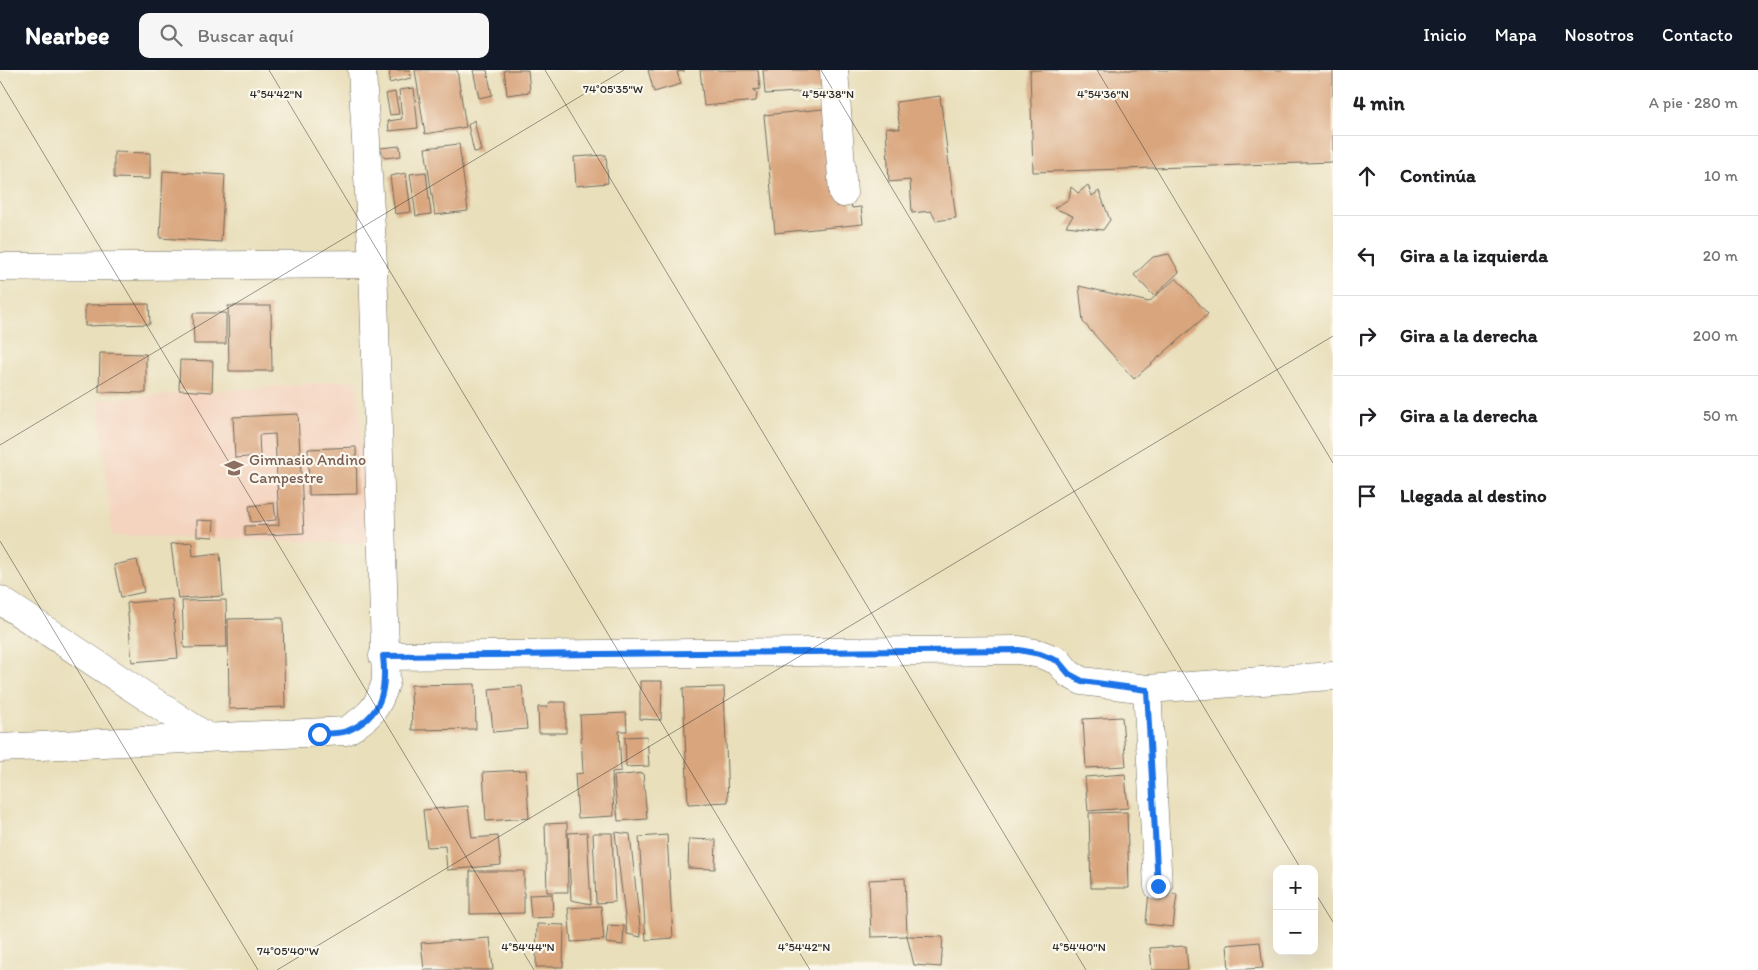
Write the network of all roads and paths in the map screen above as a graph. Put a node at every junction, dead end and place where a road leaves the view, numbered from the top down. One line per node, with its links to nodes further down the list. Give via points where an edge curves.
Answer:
1 (362, 70): 4 (street)
2 (834, 70): 3 (street)
3 (843, 193)
4 (373, 264): 5 (street); 7 (street)
5 (0, 267)
6 (0, 600): 10 (street)
7 (383, 656): 9 (street, via 1019,650 1058,661 1069,674 1082,681); 10 (street, via 386,681 380,701 368,718 346,731)
8 (1333, 676): 9 (street)
9 (1147, 690): 12 (street)
10 (207, 737): 11 (street)
11 (0, 748)
12 (1158, 886)

